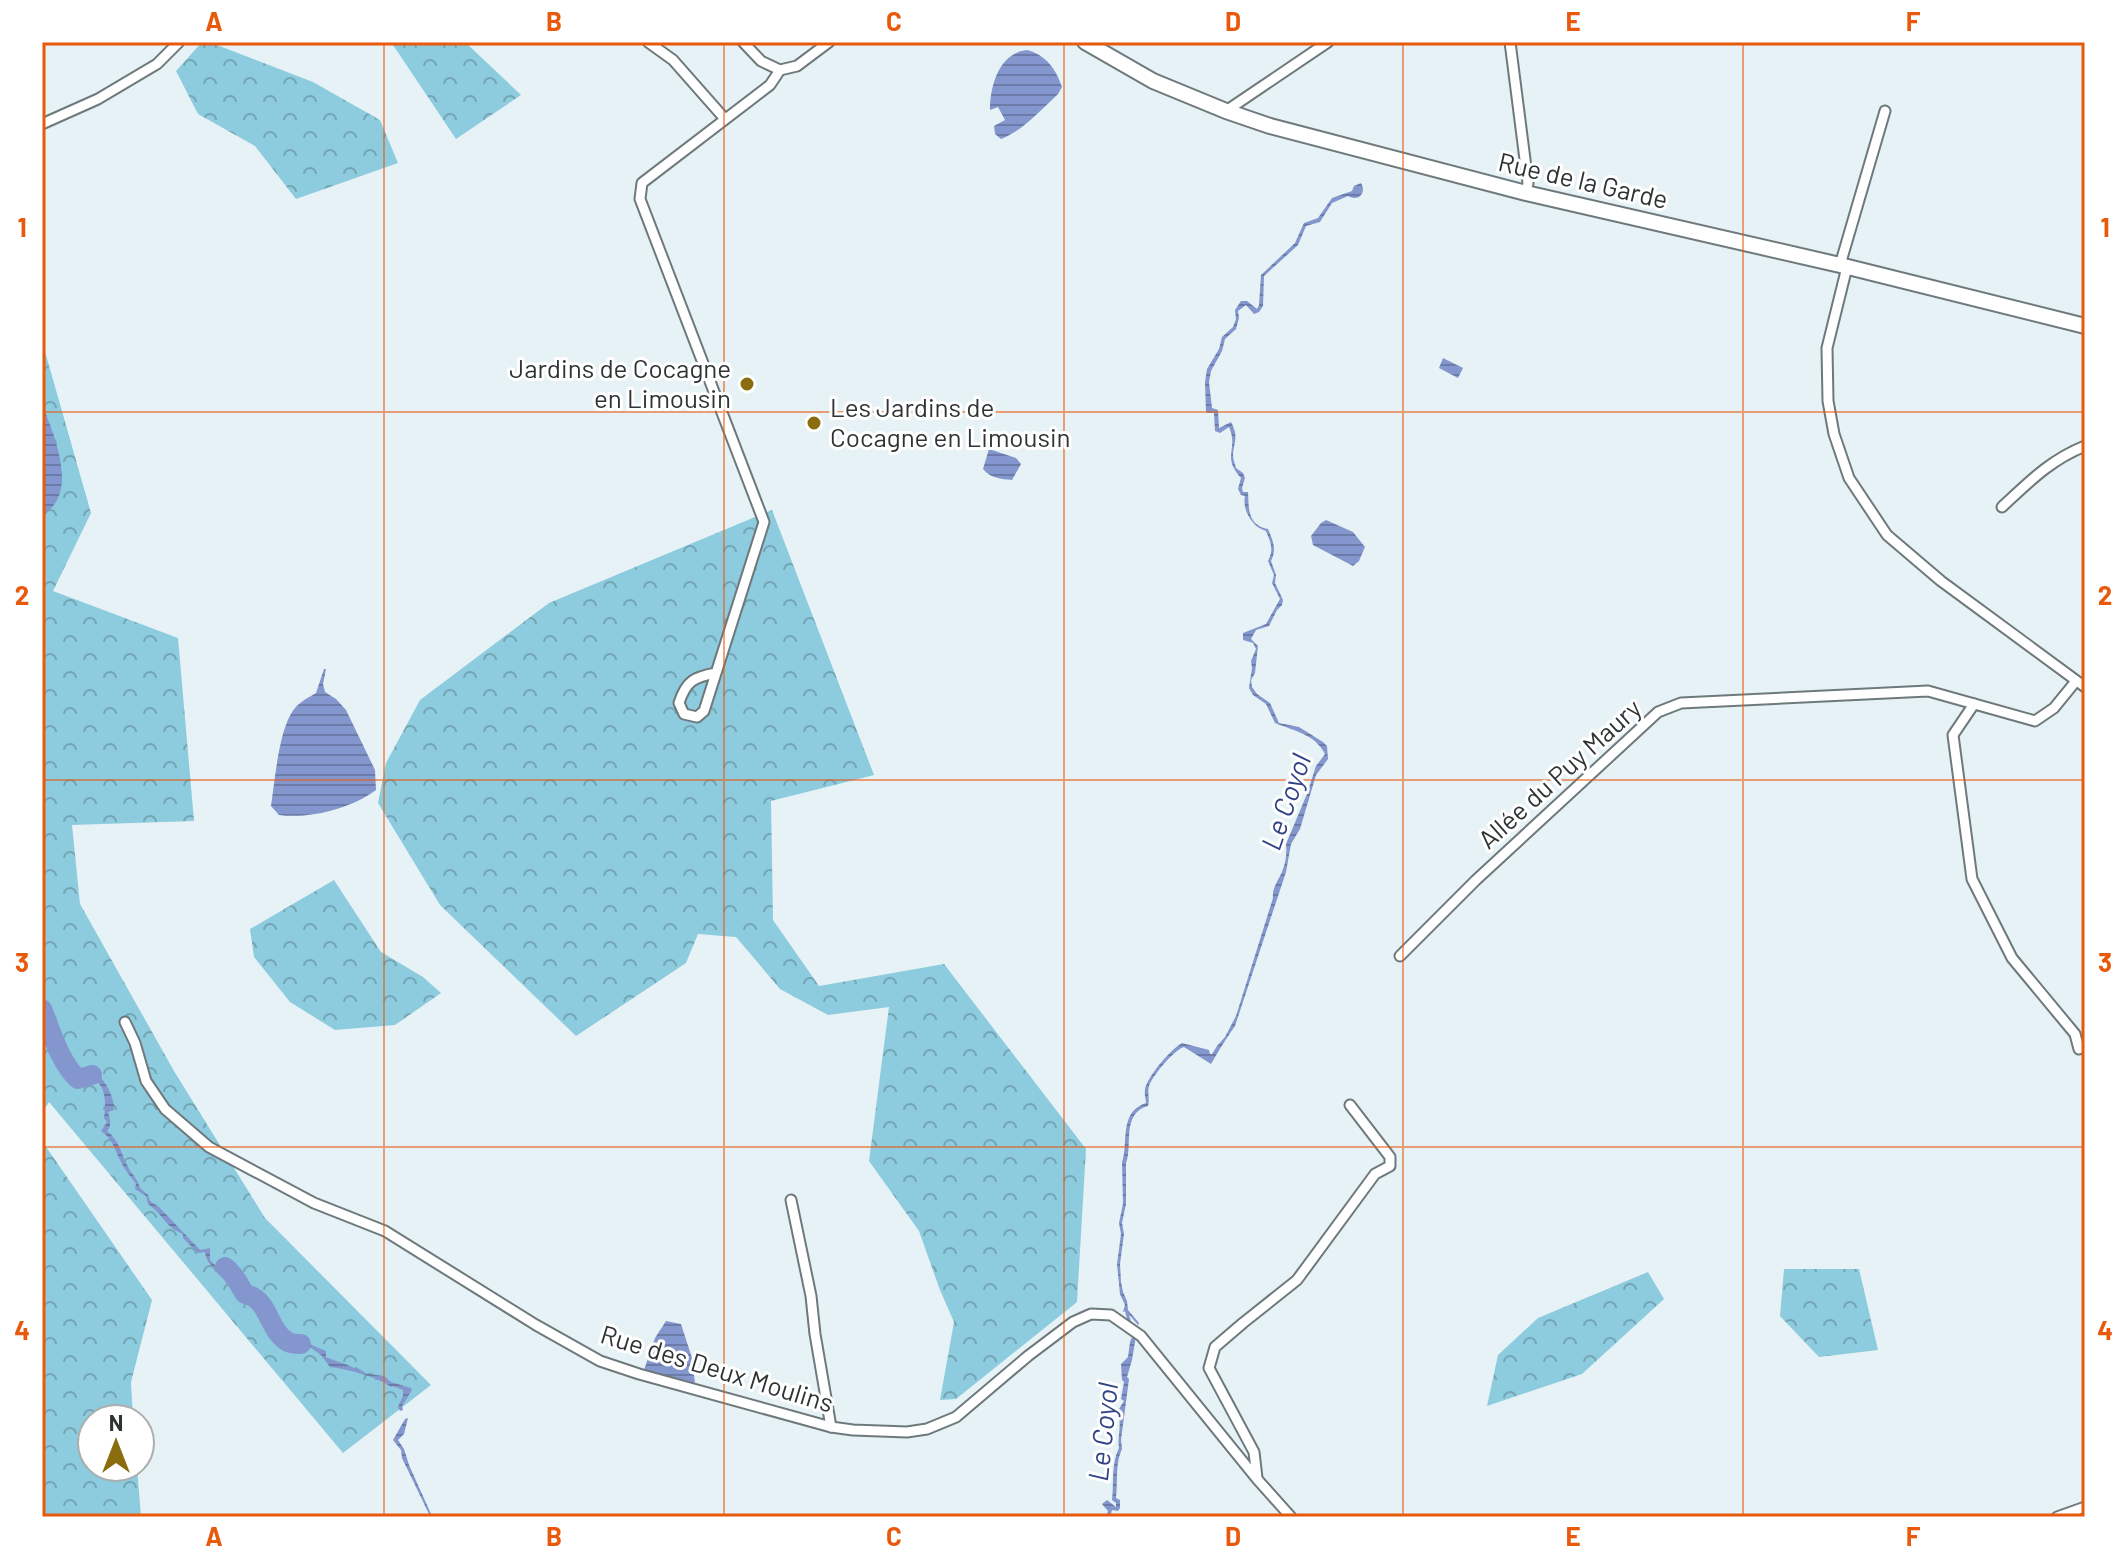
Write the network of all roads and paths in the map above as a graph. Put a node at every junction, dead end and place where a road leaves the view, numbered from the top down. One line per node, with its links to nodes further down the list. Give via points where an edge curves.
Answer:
1 (179, 42): 12 (street, via 157,64)
2 (648, 42): 11 (street, via 673,60)
3 (743, 42): 8 (street, via 761,61)
4 (829, 42): 8 (street, via 797,66)
5 (1085, 42): 9 (main road, Rue de la Garde, via 1153,81)
6 (1328, 42): 9 (street)
7 (1510, 42): 13 (street)
8 (780, 70): 11 (street, via 770,85)
9 (1226, 111): 13 (main road, Rue de la Garde)
10 (1885, 111): 14 (street)
11 (725, 119): 18 (street, via 642,183 640,199 764,522)
12 (42, 124)
13 (1526, 193): 14 (main road, Rue de la Garde)
14 (1843, 266): 15 (main road, Rue de la Garde); 19 (street, via 1827,348 1828,401 1849,478 1887,535)
15 (2085, 326)
16 (2085, 446): 17 (street, via 2048,465)
17 (2002, 507)
18 (716, 673): 18 (street, via 700,676 684,689 679,703 684,714 697,717 704,711)
19 (2081, 683): 20 (street, Allée du Puy Maury, via 2035,721)
20 (1974, 704): 21 (street, Allée du Puy Maury, via 1928,691 1681,703 1658,712); 23 (street, via 1953,735 1972,879 2012,958 2075,1034)
21 (1400, 956)
22 (125, 1022): 26 (street, Rue des Deux Moulins, via 146,1081 165,1109 209,1147 314,1203 385,1231 600,1361)
23 (2079, 1049)
24 (1350, 1105): 27 (street, via 1390,1157 1390,1166 1375,1174 1297,1280 1215,1347 1209,1368 1254,1452)
25 (791, 1200): 26 (street)
26 (831, 1427): 27 (street, Rue des Deux Moulins, via 927,1429 956,1417 1073,1322 1091,1314 1111,1315 1141,1336)
27 (1257, 1479): 29 (street, Rue des Deux Moulins)
28 (2085, 1507): 30 (street)
29 (1291, 1517)
30 (2057, 1517)

